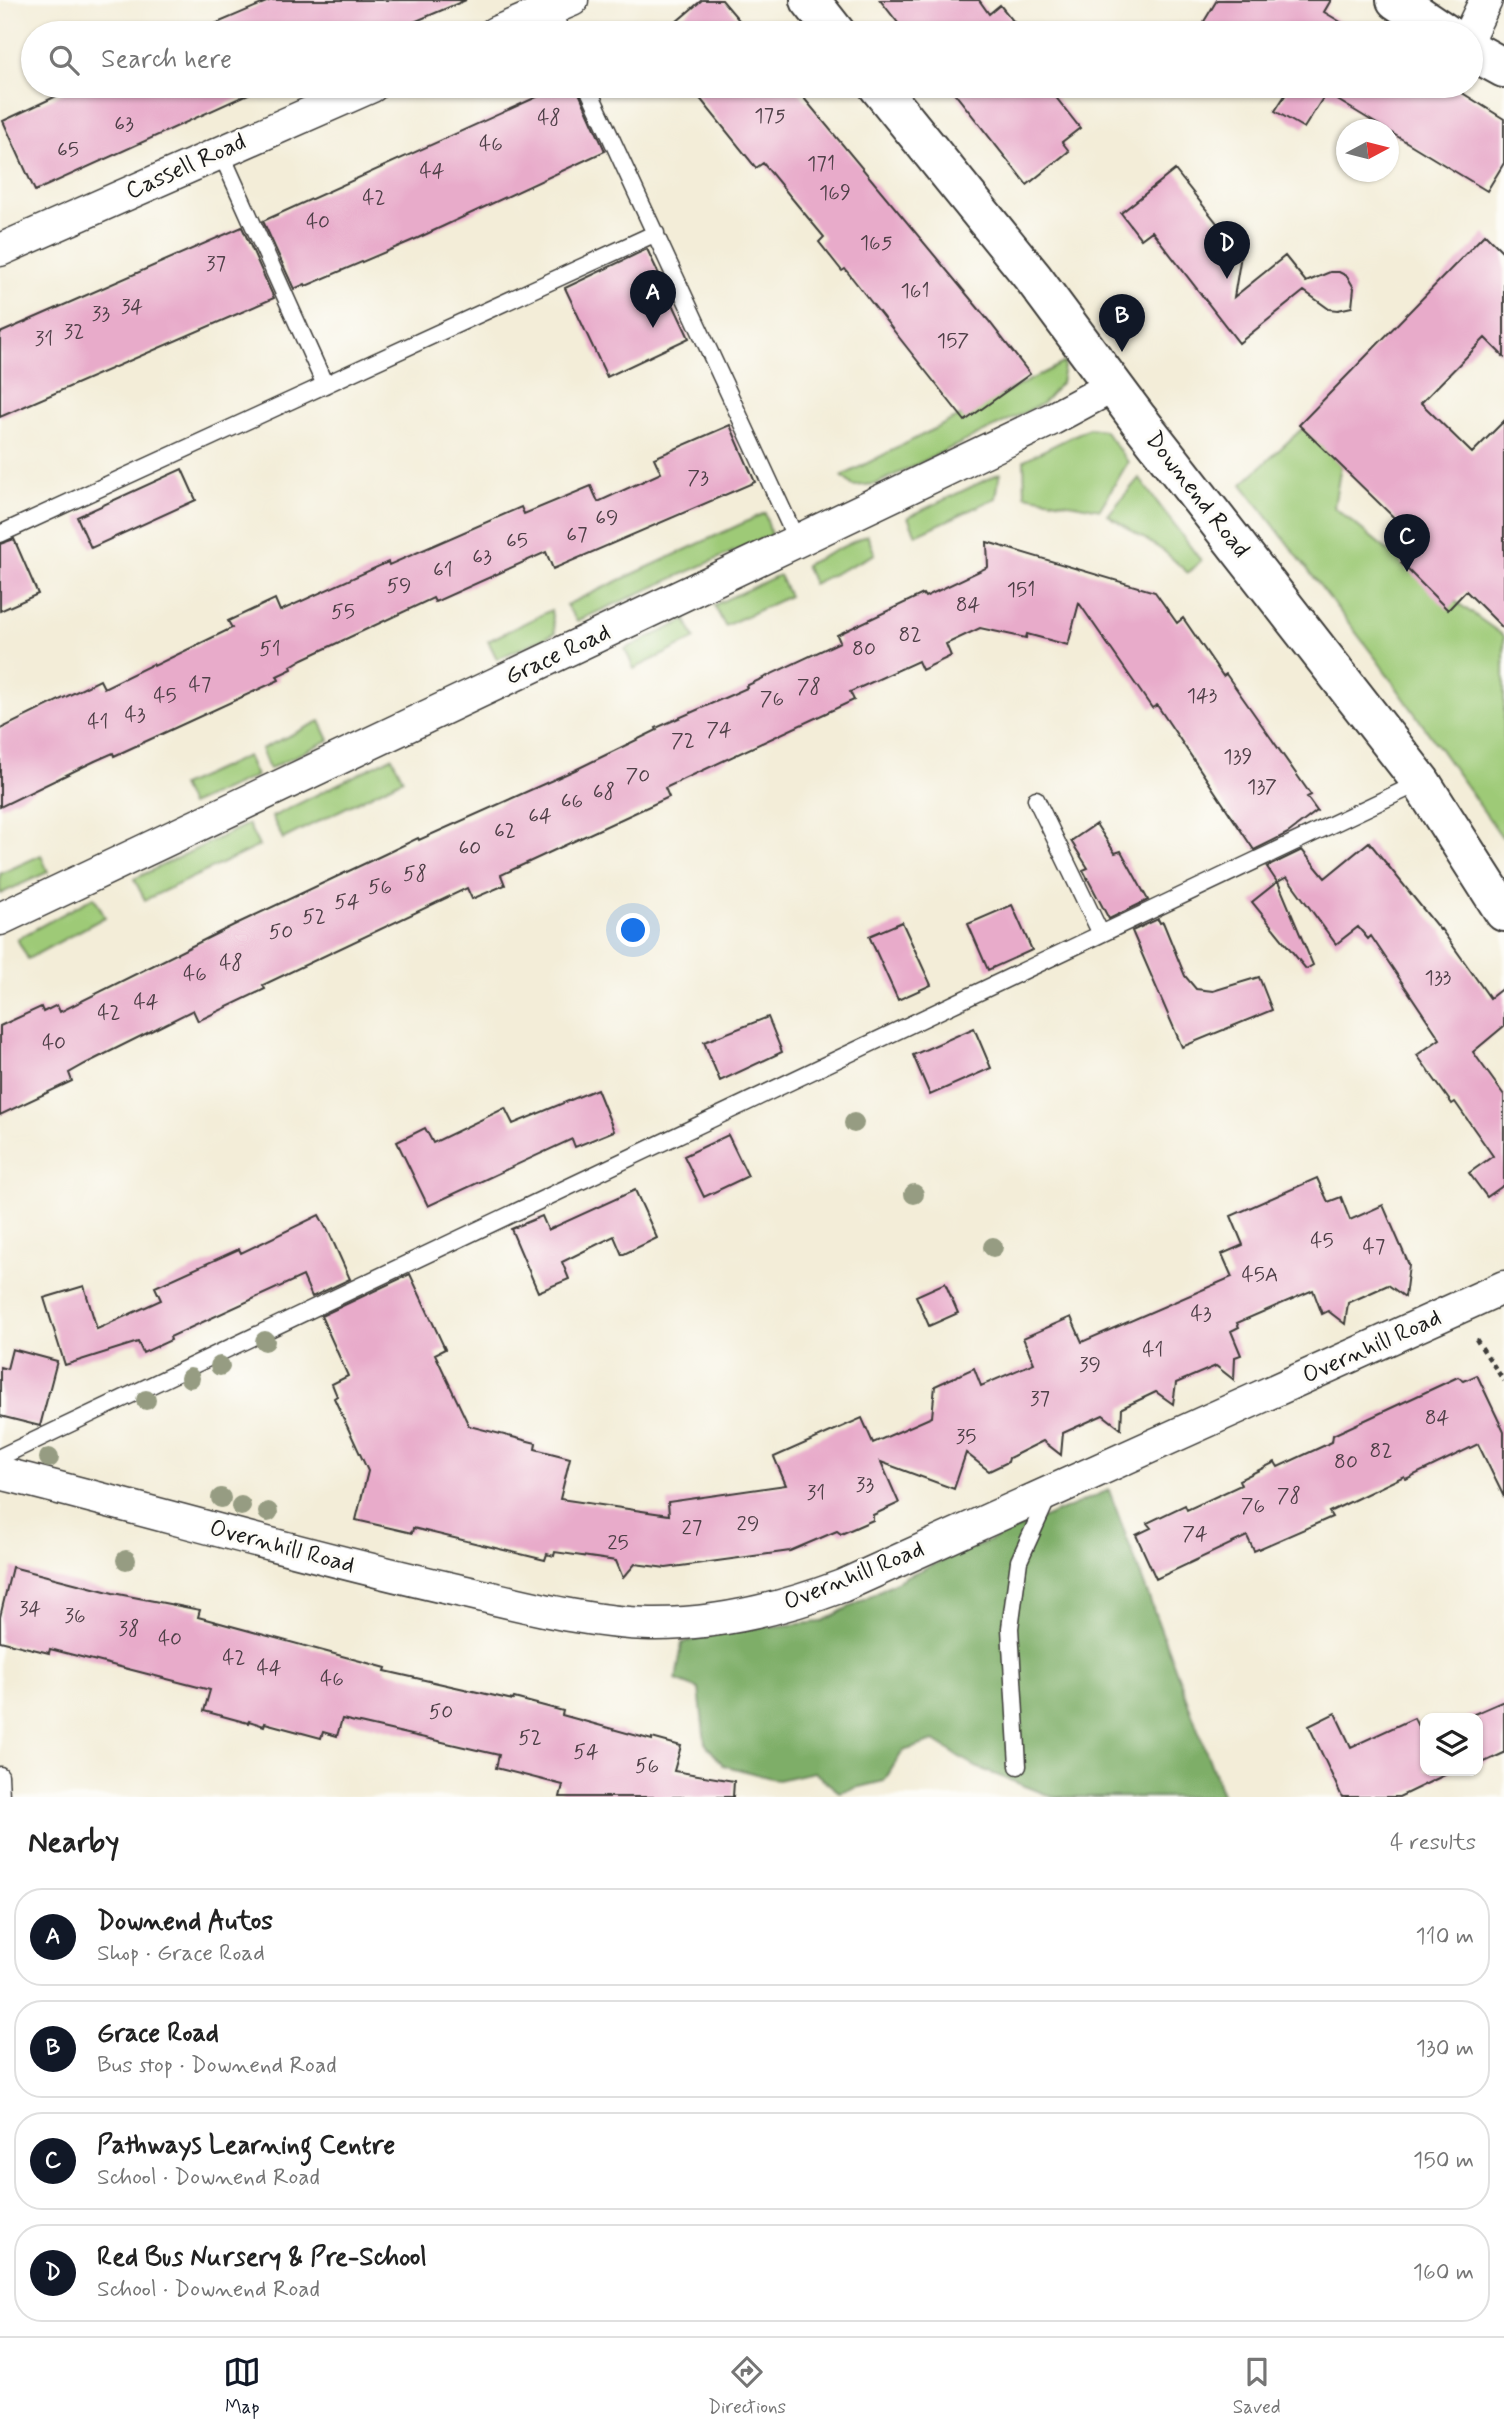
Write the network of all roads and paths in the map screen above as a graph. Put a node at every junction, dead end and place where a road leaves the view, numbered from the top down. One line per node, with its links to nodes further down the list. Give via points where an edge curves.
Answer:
1 (810, 0): 6 (main road)
2 (1396, 0): 7 (main road)
3 (1486, 0): 8 (street)
4 (562, 14): 5 (street)
5 (537, 21)
6 (827, 21)
7 (1428, 21)
8 (1475, 21)
9 (1483, 57): 10 (main road)
10 (1504, 68)
11 (344, 98): 14 (street, Cassell Road)
12 (593, 98): 15 (lane)
13 (888, 98): 18 (main road, Downend Road, via 1034,279)
14 (220, 151): 16 (street, Cassell Road); 17 (lane)
15 (656, 233): 17 (lane); 20 (lane)
16 (0, 250)
17 (325, 385): 19 (lane)
18 (1113, 386): 20 (street, Grace Road); 21 (main road, Downend Road)
19 (0, 534)
20 (797, 541): 24 (street, Grace Road)
21 (1421, 782): 23 (main road, Downend Road); 25 (lane)
22 (1036, 799): 25 (lane)
23 (1504, 912)
24 (0, 919)
25 (1101, 934): 29 (lane)
26 (1504, 1287): 27 (street, Overnhill Road)
27 (1457, 1309): 28 (path); 31 (street, Overnhill Road)
28 (1504, 1381)
29 (0, 1457)
30 (0, 1473): 31 (street, Overnhill Road, via 370,1571 581,1617 649,1624 754,1613 815,1596)
31 (1050, 1492): 32 (lane, via 1019,1561 1010,1628)
32 (1018, 1766)
33 (0, 1775): 34 (lane)
34 (1, 1797)

